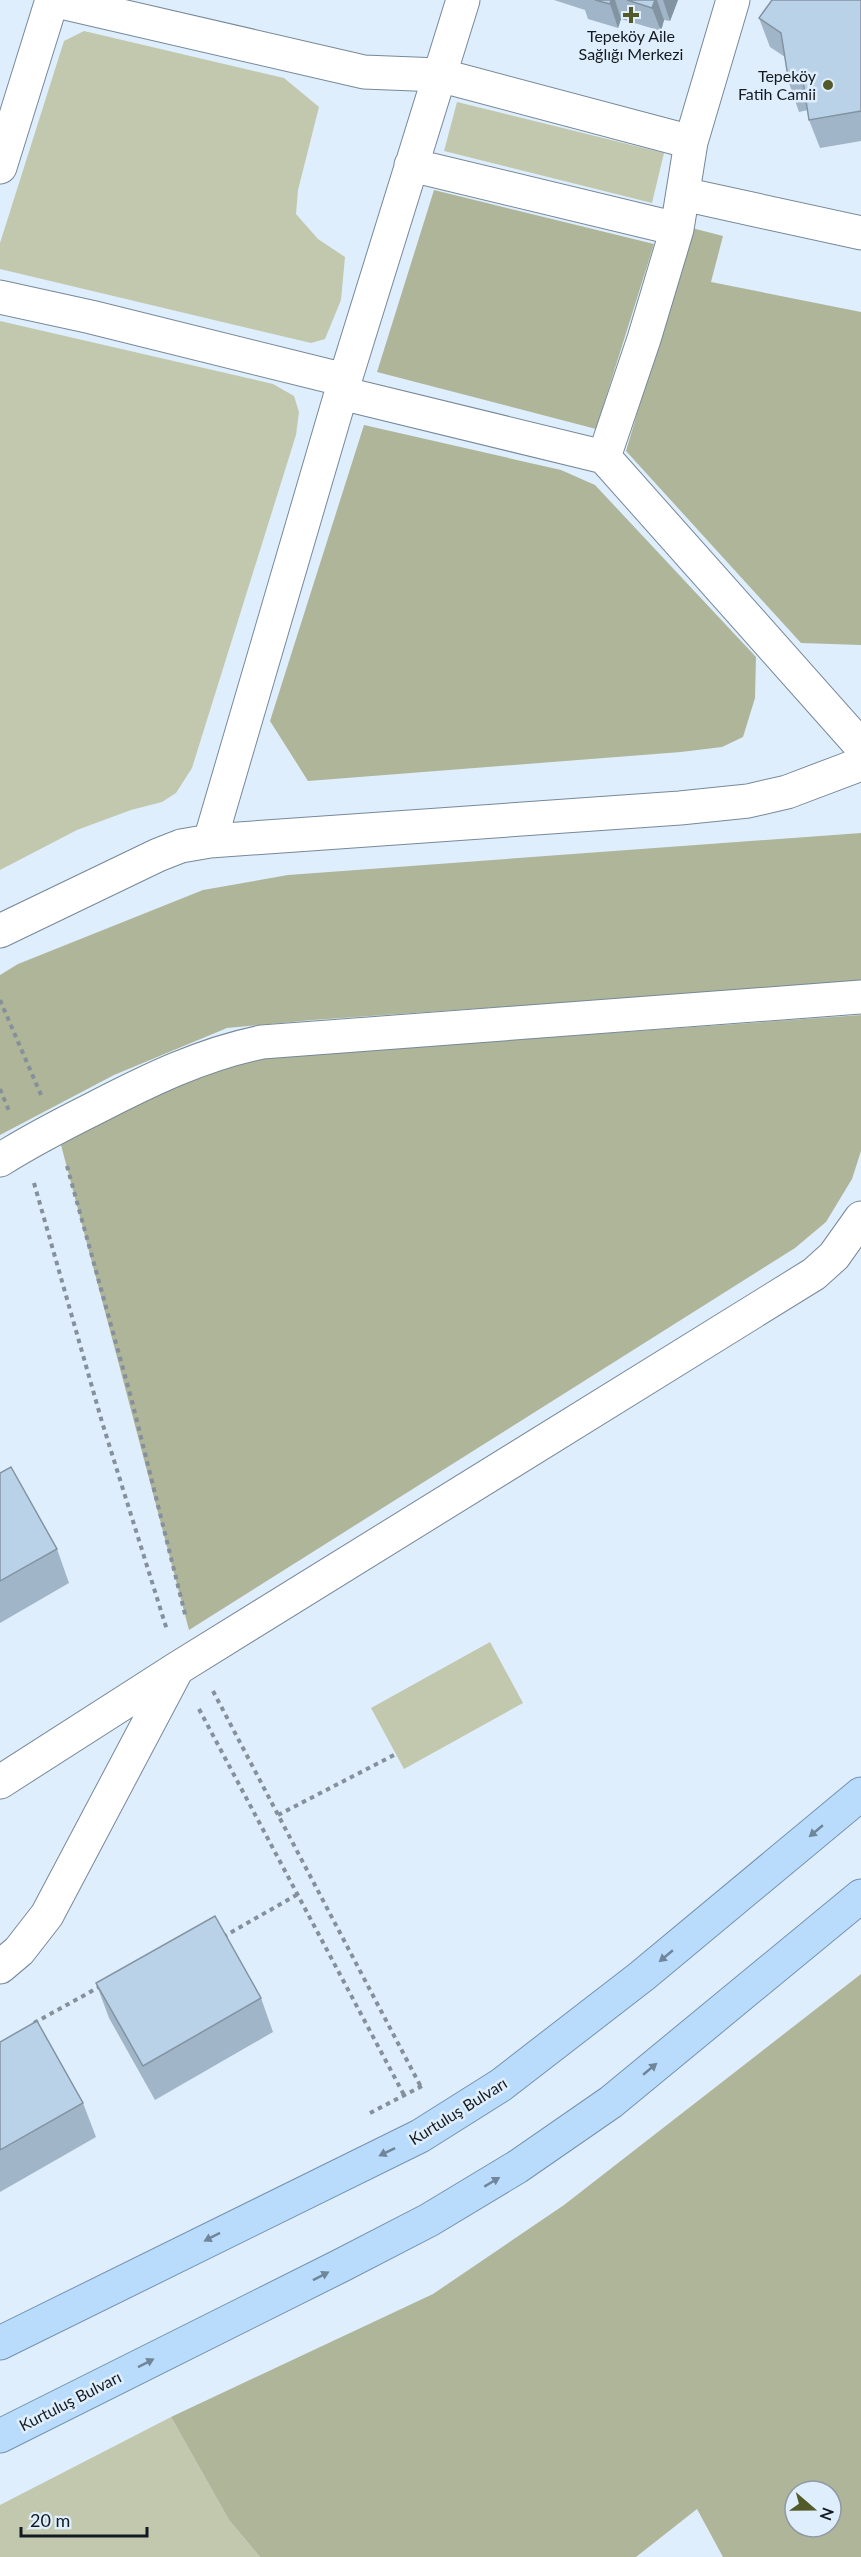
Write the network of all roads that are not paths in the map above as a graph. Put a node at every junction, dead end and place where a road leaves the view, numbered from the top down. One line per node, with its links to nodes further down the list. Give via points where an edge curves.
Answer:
1 (52, 0): 4 (street, via 364,72); 7 (street)
2 (463, 0): 4 (street)
3 (733, 0): 5 (street)
4 (439, 75): 5 (street); 6 (street)
5 (691, 142): 8 (street)
6 (411, 165): 9 (street); 12 (street)
7 (0, 167)
8 (683, 194): 9 (street); 10 (street)
9 (677, 229): 13 (street)
10 (861, 233)
11 (0, 297): 12 (street, via 91,317)
12 (343, 386): 13 (street); 16 (street)
13 (604, 457): 14 (street)
14 (861, 746)
15 (861, 764): 16 (street, via 787,792 748,801)
16 (210, 841): 17 (street, via 158,855)
17 (0, 931)
18 (861, 997): 19 (street, via 262,1042 194,1061 130,1090)
19 (0, 1160)
20 (861, 1218): 21 (street, via 834,1256 814,1274)
21 (178, 1668): 22 (street); 25 (street, via 47,1915 19,1951)
22 (0, 1782)
23 (861, 1794): 26 (highway, Kurtuluş Bulvarı, one-way to 26, via 642,1976 501,2085 420,2136)
24 (861, 1896): 27 (highway, Kurtuluş Bulvarı, one-way to 24, via 429,2220 517,2167 611,2102)
25 (0, 1967)
26 (0, 2343)
27 (0, 2436)

